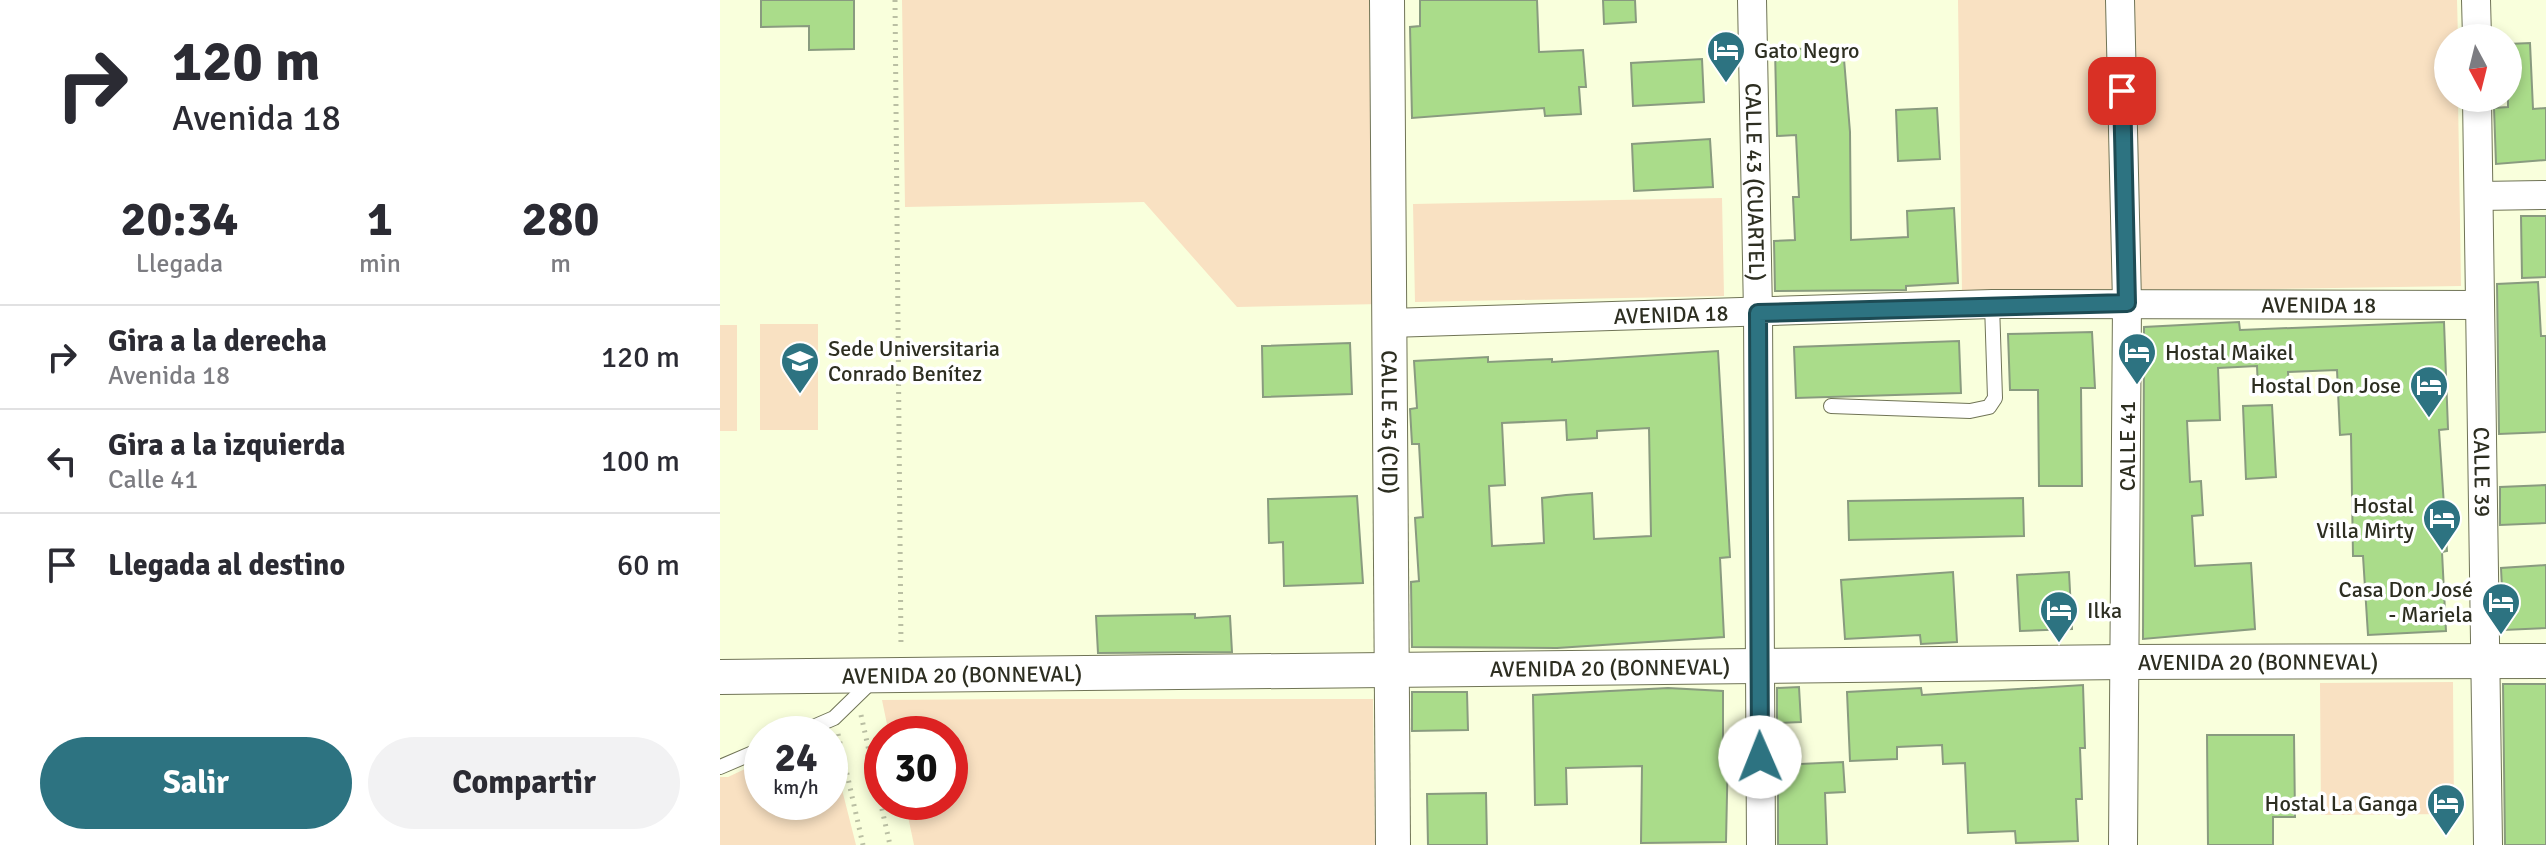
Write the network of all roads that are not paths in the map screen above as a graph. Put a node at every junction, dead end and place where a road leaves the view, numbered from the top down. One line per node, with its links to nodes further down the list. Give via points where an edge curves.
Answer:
1 (1387, 0): 13 (street, CALLE 45 (CID))
2 (1752, 0): 12 (street, CALLE 43 (CUARTEL))
3 (2120, 0): 9 (street, CALLE 41)
4 (2476, 0): 5 (street)
5 (2477, 24)
6 (2477, 112): 8 (street, CALLE 39)
7 (2546, 195): 8 (street)
8 (2479, 196): 11 (street, CALLE 39)
9 (2127, 303): 10 (street, AVENIDA 18); 11 (street, AVENIDA 18); 16 (street, CALLE 41)
10 (1992, 304): 12 (street, AVENIDA 18); 14 (lane, via 1995,398 1989,407 1970,411)
11 (2480, 305): 17 (street, CALLE 39)
12 (1758, 313): 13 (street, AVENIDA 18); 18 (street, CALLE 43 (CUARTEL))
13 (1389, 323): 19 (street, CALLE 45 (CID))
14 (1831, 406)
15 (2546, 661): 17 (street, AVENIDA 20 (BONNEVAL))
16 (2126, 662): 17 (street, AVENIDA 20 (BONNEVAL)); 18 (street, AVENIDA 20 (BONNEVAL)); 27 (street, CALLE 41)
17 (2486, 662): 28 (street, CALLE 39)
18 (1759, 668): 19 (street, AVENIDA 20 (BONNEVAL)); 26 (street, CALLE 43 (CUARTEL))
19 (1392, 671): 21 (street, AVENIDA 20 (BONNEVAL)); 25 (street, CALLE 45 (CID))
20 (720, 677): 21 (street, AVENIDA 20 (BONNEVAL))
21 (878, 683): 22 (lane)
22 (837, 716)
23 (744, 757): 24 (lane)
24 (720, 767)
25 (1393, 845)
26 (1761, 845)
27 (2123, 845)
28 (2488, 845)

